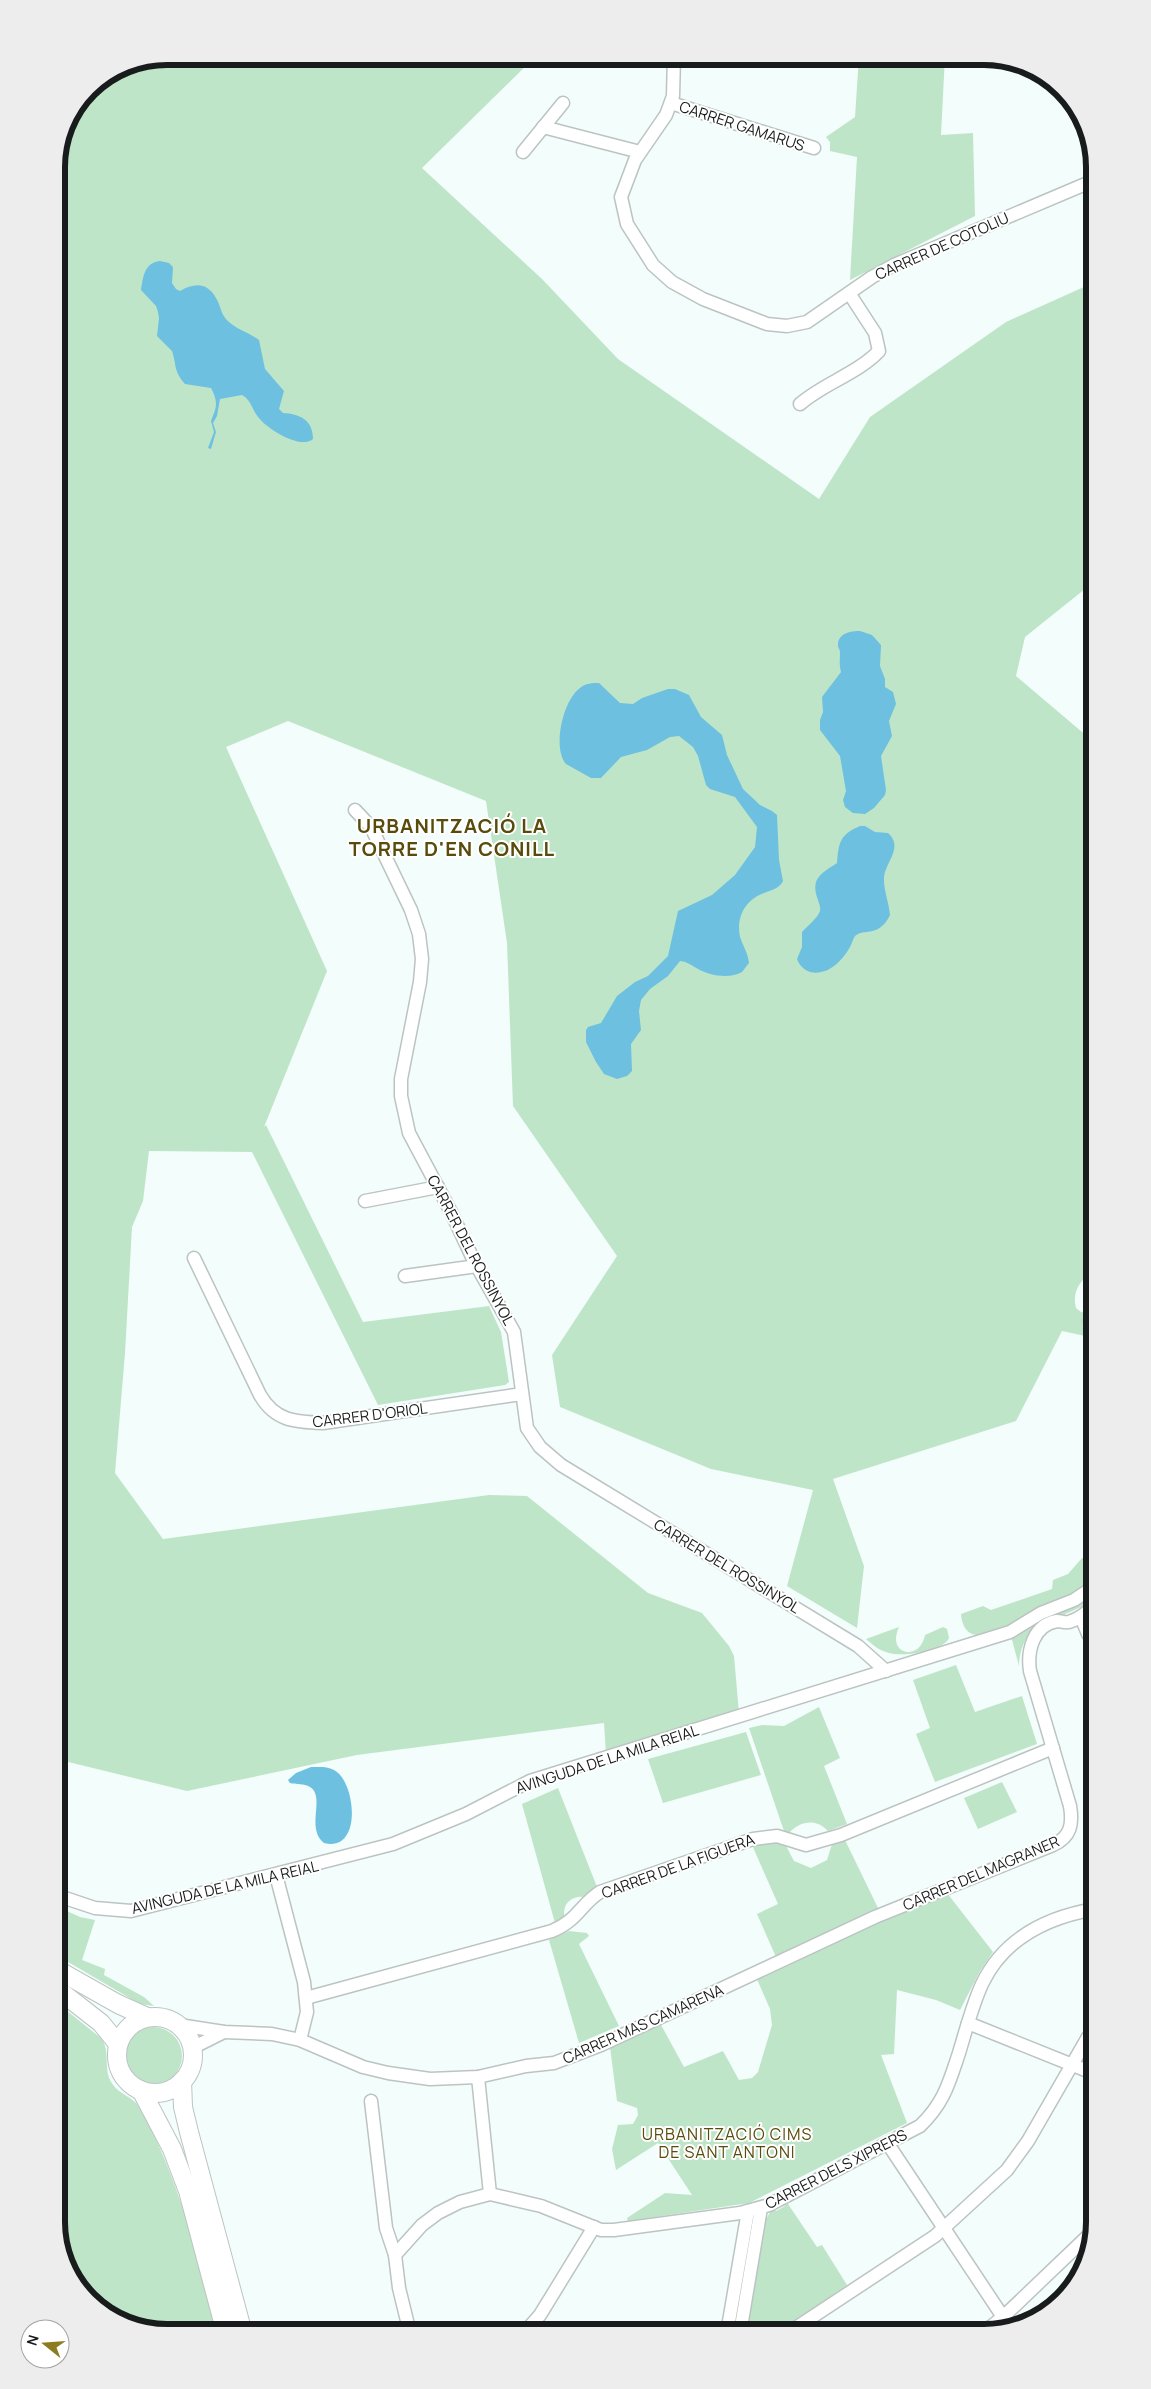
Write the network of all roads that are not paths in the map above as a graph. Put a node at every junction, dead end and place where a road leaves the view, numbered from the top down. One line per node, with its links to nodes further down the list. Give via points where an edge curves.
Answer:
1 (674, 65): 3 (street, CARRER DE COTOLIU)
2 (563, 103): 4 (street)
3 (671, 103): 5 (street, CARRER GAMARUS); 7 (street, CARRER DE COTOLIU)
4 (543, 127): 6 (street); 7 (street)
5 (814, 148)
6 (523, 152)
7 (640, 152): 9 (street, CARRER DE COTOLIU, via 621,197 627,224 653,265 672,282 749,318 787,326 807,322)
8 (1086, 184): 9 (street, CARRER DE COTOLIU, via 921,252 872,277)
9 (849, 293): 10 (street, via 875,333 878,351 868,363 815,391)
10 (800, 404)
11 (355, 810): 12 (street, CARRER DEL ROSSINYOL, via 371,827 411,910 418,934 422,959 401,1079 401,1096 409,1133)
12 (438, 1187): 13 (street); 15 (street, CARRER DEL ROSSINYOL)
13 (365, 1201)
14 (194, 1258): 17 (street, CARRER D'ORIOL, via 260,1395 268,1408 284,1418 323,1423)
15 (478, 1266): 16 (street); 17 (street, CARRER DEL ROSSINYOL, via 514,1332)
16 (405, 1276)
17 (522, 1394): 22 (street, CARRER DEL ROSSINYOL, via 527,1428 540,1447 561,1465 858,1646)
18 (1086, 1592): 22 (street, AVINGUDA DE LA MILA REIAL, via 1010,1632)
19 (1086, 1612): 20 (street)
20 (1081, 1617): 21 (street); 23 (street, CARRER DEL MAGRANER, via 1068,1622 1057,1621 1045,1628 1036,1635 1028,1657)
21 (1086, 1629)
22 (886, 1670): 24 (street, AVINGUDA DE LA MILA REIAL, via 530,1781 466,1814 393,1844)
23 (1053, 1748): 27 (street, CARRER DEL MAGRANER, via 1072,1821 1064,1840); 30 (street, CARRER DE LA FIGUERA, via 841,1835 806,1845 777,1836 744,1841 600,1892 573,1920 552,1931)
24 (276, 1875): 25 (street, AVINGUDA DE LA MILA REIAL, via 131,1911 95,1908); 30 (street, via 300,1961)
25 (65, 1898)
26 (1086, 1911): 32 (street, CARRER DELS XIPRERS, via 1045,1922 1002,1955 983,1983)
27 (875, 1917): 41 (street, CARRER MAS CAMARENA, via 602,2045 554,2063)
28 (65, 1974): 31 (main road)
29 (65, 1995): 37 (main road, via 101,2023)
30 (306, 1998): 35 (street, via 307,2012)
31 (147, 2017): 33 (main road, via 160,2017); 37 (main road, via 134,2022)
32 (968, 2024): 39 (street); 45 (street, CARRER DELS XIPRERS, via 945,2094 935,2112 920,2126)
33 (179, 2025): 34 (street, CARRER MAS CAMARENA); 38 (main road, via 188,2035)
34 (224, 2032): 35 (street, CARRER MAS CAMARENA, via 272,2034); 38 (street, CARRER MAS CAMARENA)
35 (300, 2040): 41 (street, CARRER MAS CAMARENA, via 388,2073 430,2079)
36 (1086, 2040): 39 (street)
37 (118, 2044): 43 (main road, via 120,2072)
38 (192, 2048): 42 (main road, via 191,2066)
39 (1071, 2065): 40 (street); 50 (street, via 1008,2170)
40 (1086, 2071)
41 (478, 2077): 46 (street)
42 (182, 2081): 43 (main road, via 163,2092); 56 (main road, via 188,2132)
43 (141, 2090): 55 (main road, via 172,2148 188,2191)
44 (371, 2101): 52 (street, via 386,2228)
45 (888, 2144): 47 (street, CARRER DELS XIPRERS); 50 (street)
46 (490, 2194): 49 (street, CARRER DELS XIPRERS, via 541,2206); 52 (street, CARRER DELS XIPRERS, via 438,2212)
47 (761, 2208): 48 (street, CARRER DELS XIPRERS); 60 (street)
48 (748, 2211): 49 (street, CARRER DELS XIPRERS, via 614,2230); 59 (street)
49 (594, 2227): 58 (street)
50 (944, 2228): 53 (street); 61 (street)
51 (1084, 2239): 53 (street)
52 (395, 2255): 57 (street)
53 (1003, 2317): 54 (street)
54 (995, 2323)
55 (224, 2324)
56 (241, 2324)
57 (408, 2324)
58 (532, 2324)
59 (729, 2324)
60 (742, 2324)
61 (801, 2324)

